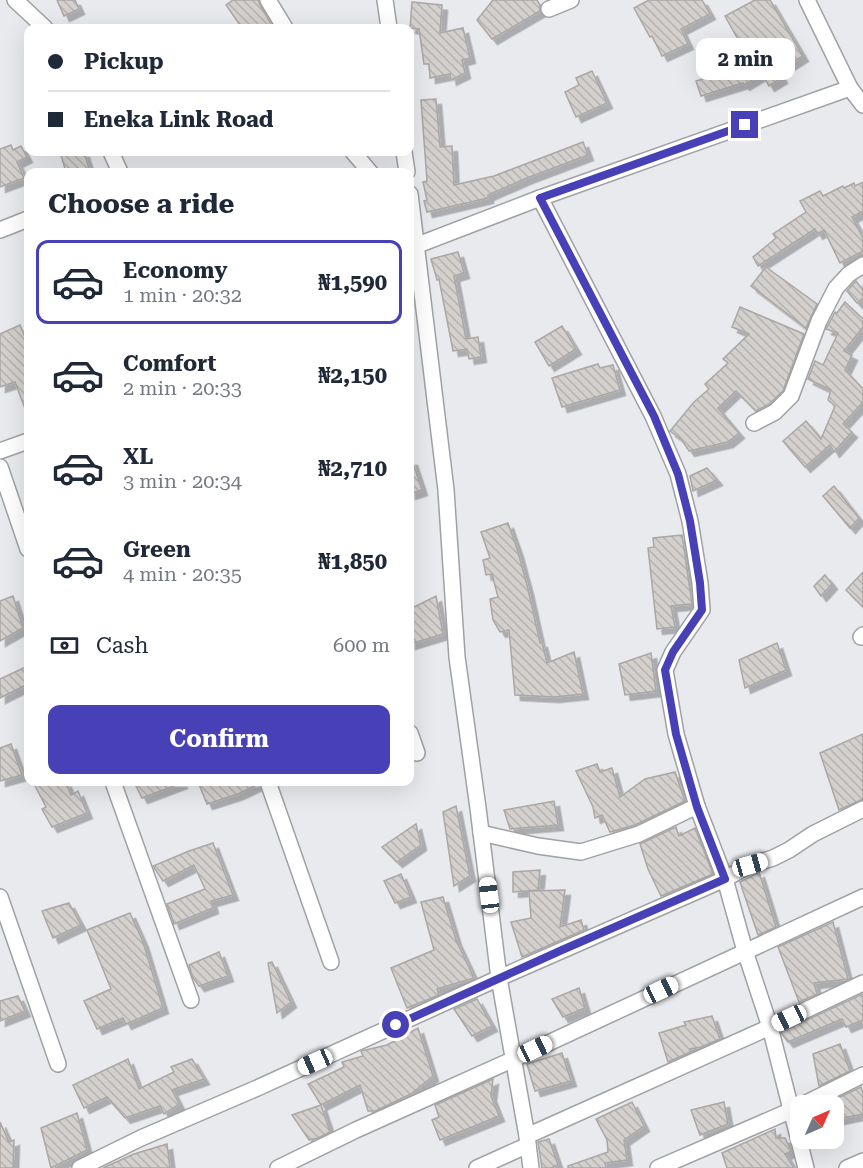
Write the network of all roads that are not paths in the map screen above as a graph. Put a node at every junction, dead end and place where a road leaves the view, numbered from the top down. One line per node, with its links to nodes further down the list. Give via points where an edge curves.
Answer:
1 (15, 0): 7 (street)
2 (268, 0): 8 (street)
3 (385, 0): 9 (street)
4 (571, 0): 6 (street)
5 (807, 0): 10 (street)
6 (549, 9)
7 (41, 24)
8 (283, 24)
9 (388, 24)
10 (850, 88): 11 (street); 14 (street)
11 (863, 105)
12 (356, 156): 13 (street)
13 (367, 168)
14 (540, 198): 17 (street); 29 (street, via 654,416 678,474 690,521 702,610 665,670 676,734)
15 (24, 221): 16 (street)
16 (0, 230)
17 (414, 246)
18 (414, 253): 31 (street, via 446,490 458,657)
19 (863, 265): 20 (street, via 836,288 791,396 775,412)
20 (754, 423)
21 (24, 442): 22 (street)
22 (0, 451)
23 (0, 467): 24 (street)
24 (24, 537)
25 (414, 744): 26 (street)
26 (417, 753)
27 (114, 786): 39 (street)
28 (269, 786): 36 (street)
29 (697, 807): 31 (street, via 639,834 581,852); 32 (street)
30 (863, 809): 32 (street, via 789,850)
31 (481, 833): 37 (street)
32 (725, 879): 35 (street); 37 (street)
33 (0, 897): 42 (street)
34 (863, 897): 35 (street)
35 (746, 951): 40 (street); 41 (street)
36 (331, 962)
37 (499, 978): 41 (street); 50 (street)
38 (863, 983): 40 (street)
39 (191, 1000)
40 (770, 1027): 45 (street); 47 (street)
41 (514, 1059): 47 (street); 51 (street)
42 (58, 1064)
43 (863, 1075): 44 (street)
44 (822, 1095)
45 (790, 1102)
46 (790, 1111): 54 (street)
47 (527, 1141): 52 (street); 53 (street)
48 (801, 1149): 55 (street)
49 (863, 1161): 56 (street)
50 (80, 1168)
51 (278, 1168)
52 (477, 1168)
53 (531, 1168)
54 (658, 1168)
55 (806, 1168)
56 (847, 1168)

